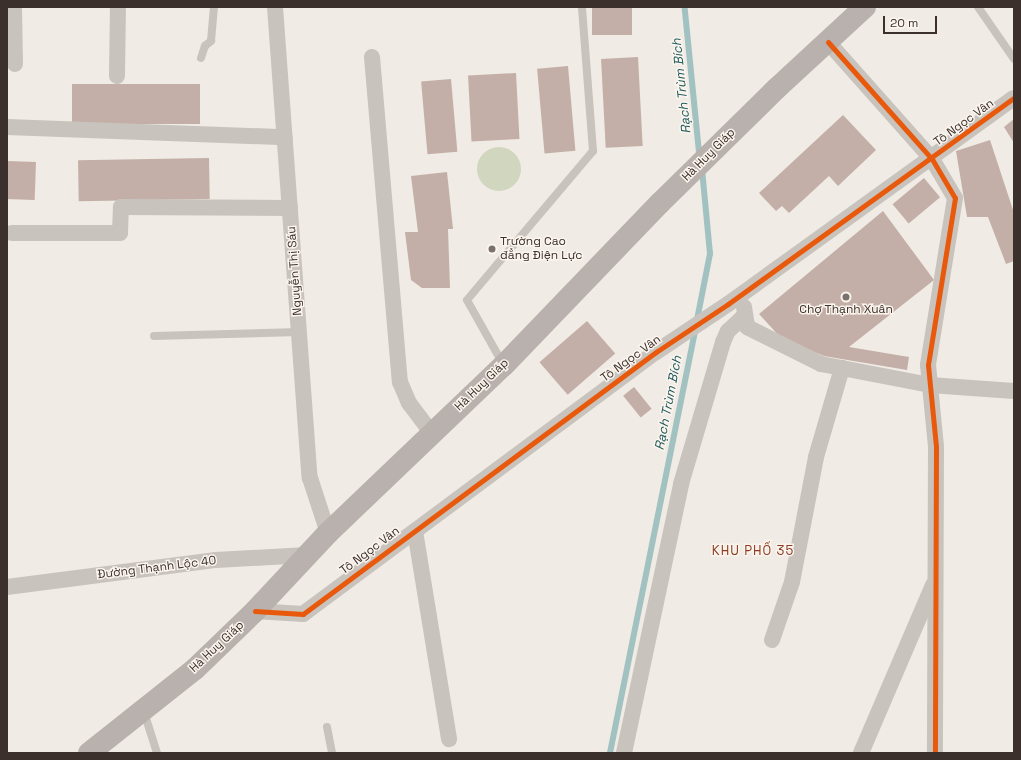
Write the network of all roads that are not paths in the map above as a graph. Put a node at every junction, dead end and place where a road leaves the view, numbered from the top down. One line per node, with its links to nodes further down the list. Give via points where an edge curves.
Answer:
1 (14, 7): 12 (street)
2 (118, 7): 13 (street)
3 (214, 7): 10 (lane, via 211,41 205,46)
4 (275, 7): 16 (street, Nguyễn Thị Sáu)
5 (582, 7): 24 (lane, via 594,151 467,300)
6 (865, 7): 8 (main road, Hà Huy Giáp)
7 (978, 7): 11 (lane)
8 (828, 42): 17 (street); 24 (main road, Hà Huy Giáp, via 776,89 660,203)
9 (372, 57): 28 (street, via 400,382 409,403)
10 (201, 58)
11 (1014, 59)
12 (15, 64)
13 (117, 76)
14 (1014, 98): 17 (street, Tô Ngọc Vân)
15 (7, 127): 16 (street)
16 (285, 138): 18 (street, Nguyễn Thị Sáu)
17 (932, 159): 20 (street, Tô Ngọc Vân); 26 (street, via 955,198 928,365)
18 (290, 208): 19 (street, via 121,207 120,233); 22 (street, Nguyễn Thị Sáu)
19 (12, 233)
20 (742, 294): 21 (street); 29 (street, Tô Ngọc Vân, via 656,352)
21 (745, 315): 25 (street, via 747,327 821,364); 42 (street, via 728,331 723,342 681,484)
22 (299, 332): 23 (lane); 30 (street, Nguyễn Thị Sáu, via 310,478)
23 (154, 336)
24 (504, 365): 28 (main road, Hà Huy Giáp)
25 (842, 368): 26 (street); 35 (street, via 816,457 792,582)
26 (930, 385): 27 (street); 32 (street, via 936,447)
27 (1014, 391)
28 (432, 433): 30 (main road, Hà Huy Giáp)
29 (415, 531): 34 (street, Tô Ngọc Vân, via 303,614); 38 (street)
30 (328, 533): 31 (main road, Hà Huy Giáp)
31 (307, 555): 33 (street, Đường Thạnh Lộc 40, via 216,560); 34 (main road, Hà Huy Giáp)
32 (935, 579): 43 (street); 44 (street)
33 (7, 587)
34 (255, 611): 36 (main road, Hà Huy Giáp, via 195,669)
35 (772, 640)
36 (144, 709): 39 (main road, Hà Huy Giáp); 40 (lane)
37 (327, 727): 41 (lane)
38 (449, 739)
39 (89, 753)
40 (157, 753)
41 (332, 753)
42 (624, 753)
43 (861, 753)
44 (935, 753)

